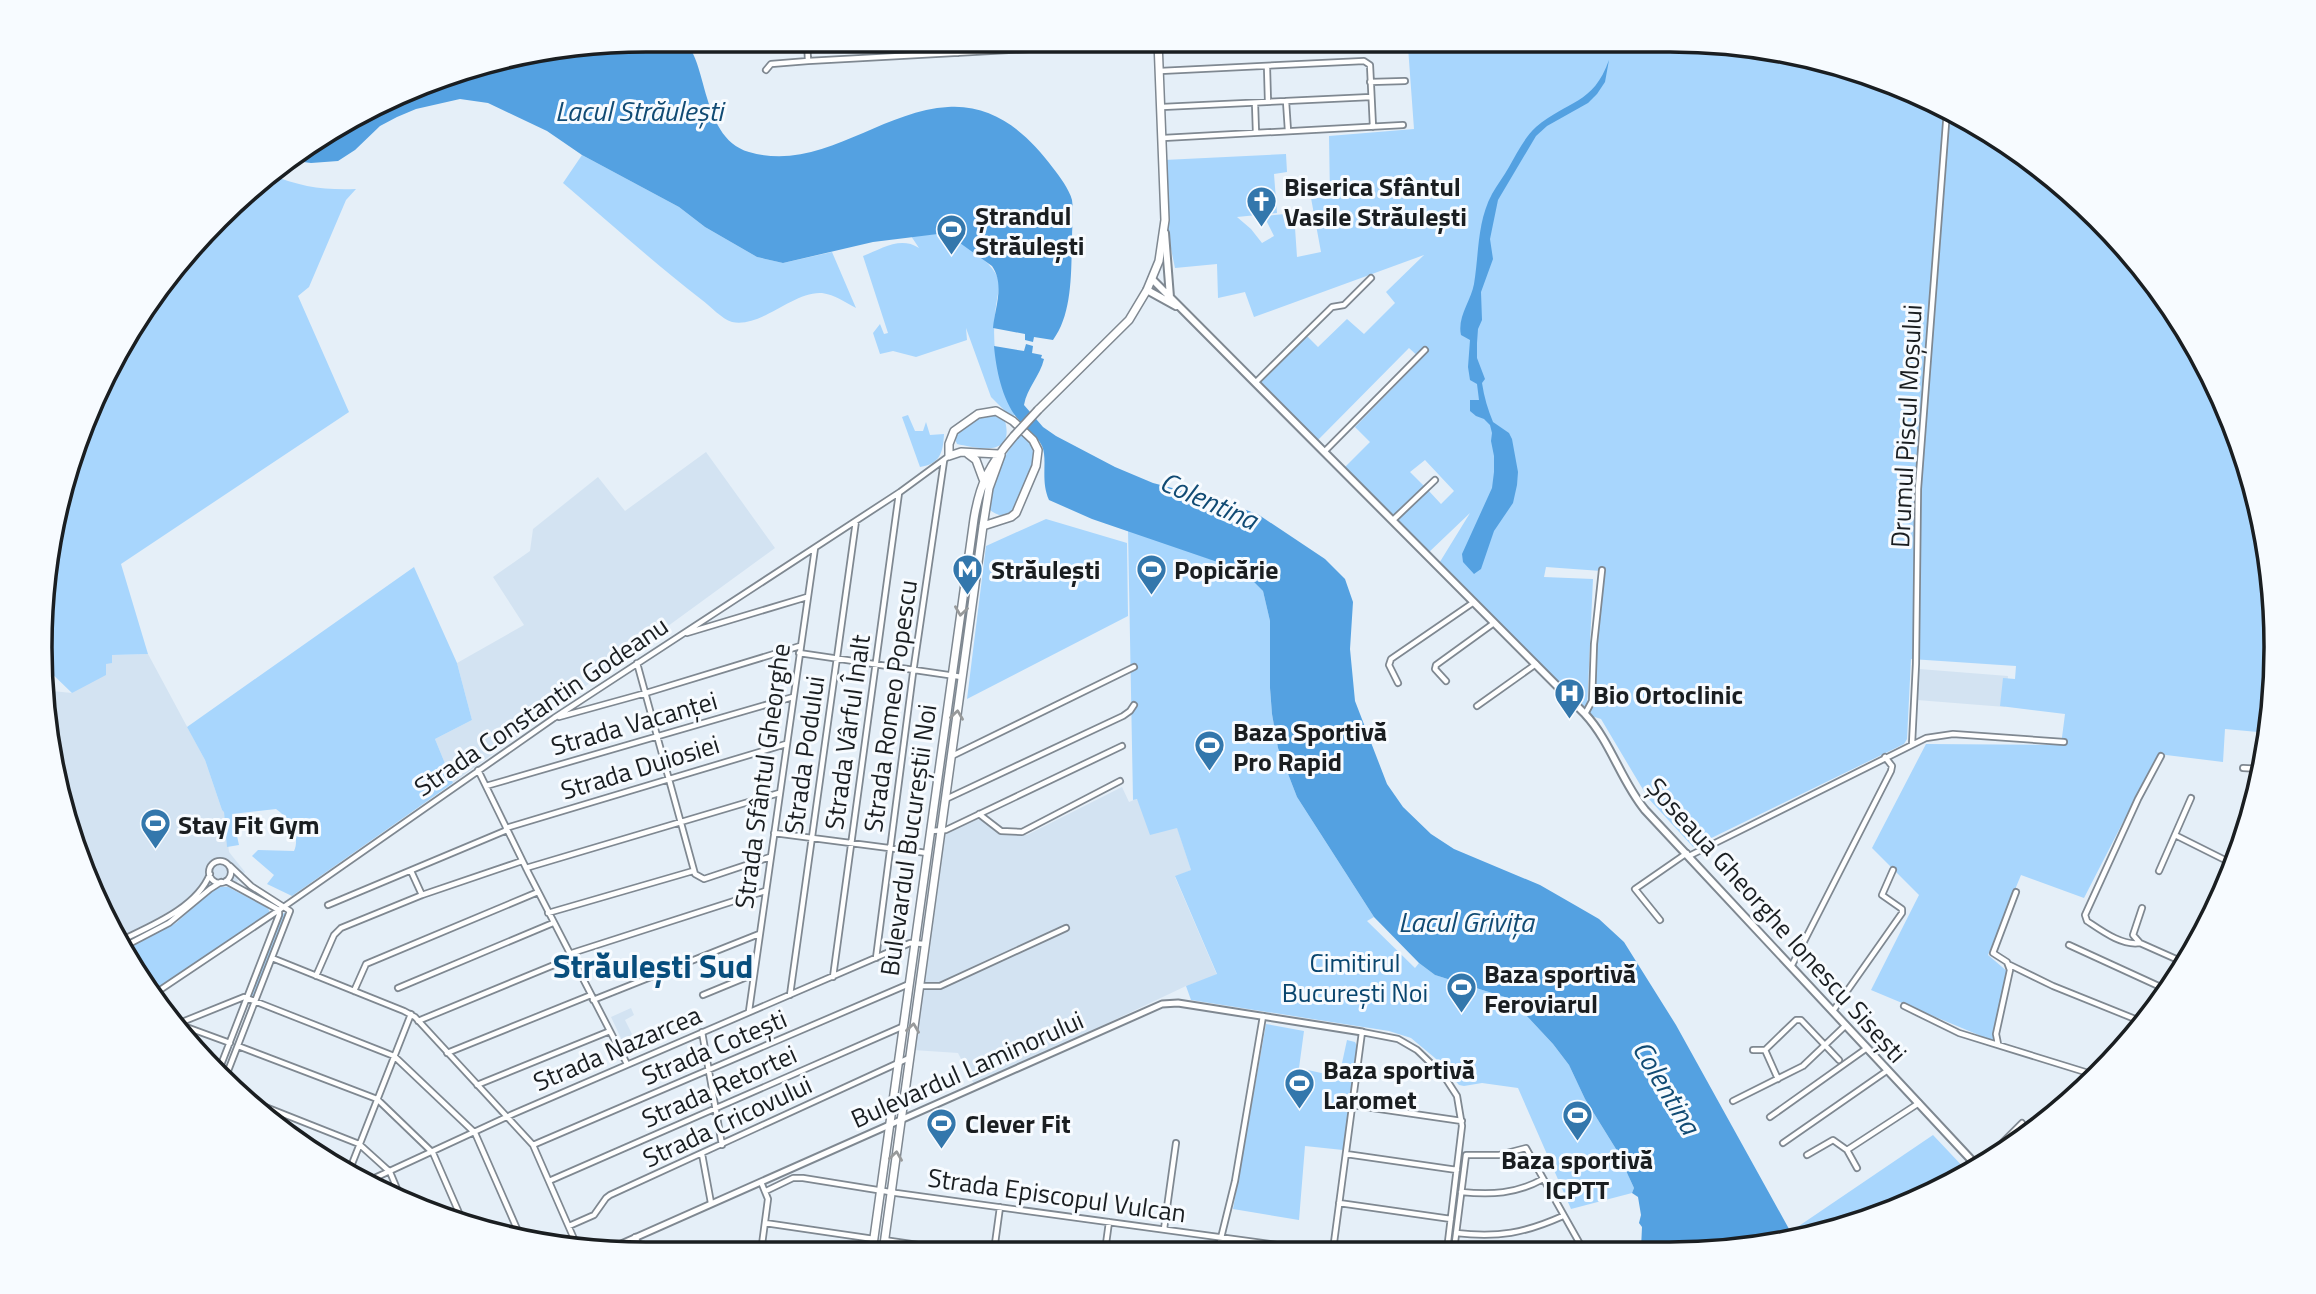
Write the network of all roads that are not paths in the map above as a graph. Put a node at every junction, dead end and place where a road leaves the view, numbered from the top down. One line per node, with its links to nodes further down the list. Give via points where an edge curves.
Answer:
1 (808, 52): 5 (street)
2 (975, 52): 4 (street)
3 (1159, 52): 8 (main road, Bulevardul Bucureștii Noi)
4 (958, 53): 5 (street)
5 (808, 61): 7 (street, via 771,64)
6 (1267, 67): 8 (street); 10 (street, via 1364,61 1370,65); 13 (street)
7 (766, 70)
8 (1160, 71): 15 (main road, Bulevardul Bucureștii Noi)
9 (1405, 81): 10 (street)
10 (1370, 82): 11 (street)
11 (1371, 97): 12 (street); 18 (street)
12 (1286, 101): 13 (street); 19 (street)
13 (1268, 102): 14 (street)
14 (1255, 103): 15 (street); 20 (street)
15 (1162, 107): 21 (main road, Bulevardul Bucureștii Noi)
16 (1946, 121): 70 (street, Drumul Piscul Moșului, via 1918,489)
17 (1403, 125): 18 (street)
18 (1373, 127): 19 (street)
19 (1288, 131): 20 (street)
20 (1256, 133): 21 (street)
21 (1163, 138): 22 (main road, Bulevardul Bucureștii Noi)
22 (1165, 232): 24 (main road, Bulevardul Bucureștii Noi); 26 (main road)
23 (1371, 278): 29 (street, via 1344,305 1332,307)
24 (1152, 279): 25 (main road, Bulevardul Bucureștii Noi); 26 (main road, Șoseaua Gheorghe Ionescu Sisești)
25 (1147, 290): 27 (main road, Șoseaua Gheorghe Ionescu Sisești); 30 (main road, Bulevardul Bucureștii Noi, bridge, via 1121,329)
26 (1170, 297): 27 (main road, Șoseaua Gheorghe Ionescu Sisești)
27 (1176, 306): 29 (main road, Șoseaua Gheorghe Ionescu Sisești)
28 (1425, 350): 31 (street)
29 (1256, 382): 31 (main road, Șoseaua Gheorghe Ionescu Sisești)
30 (1011, 439): 33 (main road, Bulevardul Bucureștii Noi); 38 (main road, Bulevardul Bucureștii Noi, via 991,479)
31 (1325, 451): 41 (main road, Șoseaua Gheorghe Ionescu Sisești)
32 (965, 452): 33 (main road); 34 (main road); 35 (main road, via 976,460)
33 (998, 454): 35 (main road, Bulevardul Bucureștii Noi)
34 (946, 458): 37 (street, Strada Constantin Godeanu); 40 (main road, via 954,431 985,411 1004,415 1033,440 1037,461 1016,513); 56 (street, Strada Romeo Popescu)
35 (983, 480): 57 (main road, Bulevardul Bucureștii Noi, one-way to 57)
36 (1435, 480): 41 (street)
37 (900, 492): 39 (street, Strada Constantin Godeanu); 53 (street, Strada Vârful Înalt)
38 (985, 510): 40 (main road); 42 (main road, Bulevardul Bucureștii Noi)
39 (856, 520): 43 (street, Strada Constantin Godeanu); 51 (street, Strada Podului)
40 (998, 520): 42 (main road)
41 (1393, 520): 46 (main road, Șoseaua Gheorghe Ionescu Sisești)
42 (983, 526): 58 (main road, Bulevardul Bucureștii Noi)
43 (815, 547): 45 (street, Strada Sfântul Gheorghe); 48 (street, Strada Constantin Godeanu)
44 (1602, 570): 65 (street, via 1592,701)
45 (807, 597): 48 (street); 49 (street, Strada Sfântul Gheorghe)
46 (1475, 602): 47 (main road, Șoseaua Gheorghe Ionescu Sisești); 60 (street, via 1391,659 1389,666)
47 (1495, 622): 54 (main road, Șoseaua Gheorghe Ionescu Sisești); 59 (street, via 1436,665)
48 (682, 635): 52 (street, Strada Constantin Godeanu)
49 (800, 646): 50 (street, Strada Sfântul Gheorghe); 61 (street)
50 (799, 653): 51 (street); 62 (street, Strada Sfântul Gheorghe)
51 (837, 658): 53 (street); 91 (street, Strada Podului)
52 (637, 663): 61 (street); 66 (street, Strada Constantin Godeanu)
53 (875, 663): 56 (street); 92 (street, Strada Vârful Înalt)
54 (1536, 664): 64 (street); 65 (main road, Șoseaua Gheorghe Ionescu Sisești)
55 (1134, 667): 72 (street)
56 (913, 669): 57 (street); 93 (street, Strada Romeo Popescu)
57 (952, 675): 58 (street); 87 (main road, Bulevardul Bucureștii Noi)
58 (962, 677): 72 (main road, Bulevardul Bucureștii Noi, one-way to 58)
59 (1446, 681)
60 (1398, 683)
61 (646, 694): 66 (street); 67 (street)
62 (793, 697): 67 (street, Strada Vacanței); 69 (street, Strada Sfântul Gheorghe)
63 (1134, 705): 83 (street, via 1123,716)
64 (1478, 706)
65 (1586, 714): 95 (main road, Șoseaua Gheorghe Ionescu Sisești, via 1639,802)
66 (554, 718): 77 (street, Strada Constantin Godeanu)
67 (656, 736): 78 (street); 80 (street, Strada Vacanței)
68 (2064, 742): 70 (street, via 1952,734)
69 (786, 744): 78 (street, Strada Duiosiei); 81 (street, Strada Sfântul Gheorghe)
70 (1912, 744): 73 (street)
71 (1122, 746): 84 (street)
72 (951, 756): 83 (main road, Bulevardul Bucureștii Noi)
73 (1885, 757): 95 (street); 130 (street, via 1891,771)
74 (2161, 757): 122 (street, via 2085,915 2087,921 2122,941)
75 (2243, 768): 76 (street)
76 (2251, 768)
77 (478, 770): 80 (street); 112 (street, Strada Constantin Godeanu)
78 (669, 778): 85 (street); 86 (street, Strada Duiosiei)
79 (1120, 781): 84 (street, via 1022,832 1001,831)
80 (486, 786): 86 (street)
81 (779, 793): 85 (street); 89 (street, Strada Sfântul Gheorghe)
82 (2191, 798): 90 (street)
83 (945, 799): 88 (main road, Bulevardul Bucureștii Noi)
84 (979, 814): 88 (street)
85 (681, 822): 100 (street); 102 (street)
86 (507, 829): 98 (street); 104 (street, Strada Duiosiei)
87 (931, 831): 88 (street); 94 (main road, Bulevardul Bucureștii Noi)
88 (940, 831): 123 (main road, Bulevardul Bucureștii Noi)
89 (774, 833): 91 (street); 96 (street, Strada Sfântul Gheorghe)
90 (2175, 835): 97 (street); 103 (street)
91 (812, 838): 92 (street); 140 (street, Strada Podului)
92 (851, 844): 93 (street); 133 (street, Strada Vârful Înalt)
93 (890, 849): 94 (street); 127 (street, Strada Romeo Popescu)
94 (928, 853): 123 (main road, Bulevardul Bucureștii Noi)
95 (1688, 854): 116 (street, via 1635,890); 130 (main road, Șoseaua Gheorghe Ionescu Sisești)
96 (770, 857): 102 (street, via 704,879); 107 (street, Strada Sfântul Gheorghe)
97 (2224, 859)
98 (522, 861): 100 (street); 110 (street)
99 (230, 866): 105 (street, via 216,862); 106 (street, via 231,873); 112 (street, via 251,886)
100 (526, 868): 108 (street)
101 (1893, 870): 145 (street, via 1882,895 1902,913)
102 (694, 871): 115 (street)
103 (2159, 871)
104 (411, 872): 110 (street); 111 (street, Strada Duiosiei)
105 (210, 874): 106 (street, via 215,881); 120 (street, via 181,907)
106 (224, 881): 114 (street); 121 (street, via 169,923)
107 (765, 891): 119 (street, Strada Sfântul Gheorghe); 125 (street)
108 (538, 892): 115 (street); 138 (street, via 366,964)
109 (2016, 892): 129 (street, via 1993,953)
110 (422, 895): 132 (street, via 337,930)
111 (328, 905)
112 (285, 906): 114 (street, Strada Constantin Godeanu); 126 (street, via 290,911)
113 (2142, 908): 122 (street, via 2132,931)
114 (279, 910): 137 (street, Strada Constantin Godeanu); 142 (street)
115 (548, 913): 117 (street)
116 (1660, 920)
117 (553, 923): 125 (street); 136 (street)
118 (1066, 928): 134 (street, Strada Cotești, via 940,986)
119 (759, 934): 131 (street, Strada Sfântul Gheorghe); 141 (street)
120 (128, 937)
121 (131, 943)
122 (2140, 943): 128 (street)
123 (920, 944): 127 (street, Strada Nazarcea, via 910,943); 134 (main road, Bulevardul Bucureștii Noi)
124 (2069, 945): 135 (street)
125 (570, 956): 141 (street); 151 (street)
126 (272, 958): 132 (street); 143 (street)
127 (876, 958): 133 (street, Strada Nazarcea)
128 (2175, 958)
129 (2009, 964): 149 (street); 159 (street)
130 (1792, 965): 145 (main road, Șoseaua Gheorghe Ionescu Sisești)
131 (754, 974): 139 (street); 146 (street, Strada Sfântul Gheorghe)
132 (316, 976): 138 (street)
133 (833, 977): 140 (street, Strada Nazarcea)
134 (914, 985): 153 (main road, Bulevardul Bucureștii Noi); 167 (main road, Bulevardul Bucureștii Noi, one-way to 134); 174 (street, Strada Cotești)
135 (2157, 985)
136 (398, 988)
137 (161, 989)
138 (354, 991): 147 (street)
139 (703, 995)
140 (790, 995): 146 (street, Strada Nazarcea)
141 (592, 997): 155 (street); 165 (street)
142 (247, 998): 143 (street); 150 (street); 158 (street)
143 (255, 1002): 160 (street); 166 (street)
144 (1904, 1006): 159 (street, via 1959,1033)
145 (1833, 1011): 152 (main road, Șoseaua Gheorghe Ionescu Sisești)
146 (749, 1012): 156 (street, Strada Nazarcea)
147 (411, 1014): 151 (street); 166 (street)
148 (1263, 1016): 157 (street, Bulevardul Laminorului); 185 (street, Bulevardul Laminorului, via 1162,1004); 232 (street, via 1236,1181)
149 (2133, 1018)
150 (185, 1021)
151 (418, 1021): 165 (street)
152 (1846, 1025): 161 (street); 162 (main road, Șoseaua Gheorghe Ionescu Sisești)
153 (904, 1026): 170 (main road, Bulevardul Bucureștii Noi); 182 (street, Strada Retortei)
154 (192, 1029): 158 (street)
155 (610, 1031): 171 (street); 177 (street)
156 (702, 1032): 171 (street, Strada Nazarcea); 174 (street)
157 (1362, 1032): 181 (street); 189 (street, via 1398,1040 1427,1058 1452,1086)
158 (230, 1043): 169 (street)
159 (1998, 1044): 175 (street)
160 (238, 1046): 172 (street); 178 (street)
161 (1823, 1047): 164 (street, via 1801,1020 1796,1020); 168 (street); 176 (street, via 1803,1066)
162 (1867, 1048): 173 (main road, Șoseaua Gheorghe Ionescu Sisești); 187 (street)
163 (1753, 1050): 164 (street)
164 (1765, 1050): 176 (street)
165 (447, 1052): 177 (street)
166 (394, 1056): 178 (street); 193 (street)
167 (909, 1058): 170 (street, Strada Cricovului); 183 (main road, Bulevardul Bucureștii Noi)
168 (1839, 1060)
169 (222, 1062)
170 (900, 1062): 191 (main road, Bulevardul Bucureștii Noi); 198 (street, Strada Cricovului)
171 (627, 1064): 186 (street, Strada Nazarcea)
172 (229, 1069)
173 (1888, 1070): 180 (main road, Șoseaua Gheorghe Ionescu Sisești); 195 (street)
174 (709, 1071): 182 (street); 197 (street, Strada Cotești)
175 (2084, 1072)
176 (1779, 1079): 179 (street)
177 (477, 1085): 186 (street)
178 (377, 1099): 196 (street); 200 (street)
179 (1732, 1101)
180 (1919, 1103): 199 (street); 204 (main road, Șoseaua Gheorghe Ionescu Sisești)
181 (1352, 1105): 189 (street); 202 (street)
182 (716, 1109): 198 (street); 211 (street, Strada Retortei)
183 (902, 1109): 185 (street); 188 (main road, Bulevardul Bucureștii Noi)
184 (275, 1111): 196 (street)
185 (912, 1115): 188 (street, Bulevardul Laminorului)
186 (508, 1117): 193 (street, Strada Nazarcea); 197 (street)
187 (1770, 1117)
188 (901, 1120): 191 (street, Bulevardul Laminorului); 217 (main road, Bulevardul Bucureștii Noi, one-way to 188)
189 (1462, 1121): 207 (street)
190 (2022, 1123): 192 (street)
191 (891, 1124): 212 (street, Bulevardul Laminorului); 215 (main road, Bulevardul Bucureștii Noi)
192 (2014, 1130)
193 (475, 1133): 200 (street, Strada Nazarcea); 226 (street)
194 (1176, 1143): 228 (street)
195 (1783, 1143)
196 (359, 1144): 205 (street); 208 (street)
197 (533, 1144): 211 (street)
198 (722, 1144): 201 (street, Strada Cricovului)
199 (1847, 1150): 203 (street, via 1833,1140); 206 (street)
200 (433, 1153): 208 (street, Strada Nazarcea); 221 (street)
201 (702, 1154): 218 (street); 227 (street, Strada Cricovului, via 610,1195 594,1215)
202 (1346, 1154): 207 (street); 219 (street)
203 (1807, 1155)
204 (1972, 1158)
205 (352, 1163)
206 (1857, 1168)
207 (1457, 1170): 223 (street)
208 (390, 1172): 209 (street, Strada Nazarcea); 213 (street)
209 (378, 1177)
210 (1543, 1179): 216 (street, via 1508,1193); 216 (street, via 1524,1148 1499,1156 1467,1154); 222 (street)
211 (549, 1181): 227 (street)
212 (761, 1181): 214 (street); 218 (street, Bulevardul Laminorului)
213 (396, 1185)
214 (766, 1191): 215 (street, Strada Episcopul Vulcan, via 797,1177); 225 (street)
215 (881, 1191): 217 (street, Strada Episcopul Vulcan); 233 (main road, Bulevardul Bucureștii Noi)
216 (1461, 1192): 229 (street)
217 (891, 1193): 220 (street, Strada Episcopul Vulcan); 234 (main road, Bulevardul Bucureștii Noi)
218 (711, 1203): 231 (street, Bulevardul Laminorului)
219 (1339, 1203): 223 (street); 244 (street)
220 (1000, 1207): 224 (street, Strada Episcopul Vulcan); 240 (street)
221 (458, 1211)
222 (1564, 1216): 229 (street, via 1509,1235); 247 (street)
223 (1451, 1219): 245 (street)
224 (1109, 1222): 228 (street, Strada Episcopul Vulcan); 241 (street)
225 (765, 1223): 233 (street); 237 (street)
226 (516, 1226)
227 (569, 1226): 230 (street)
228 (1164, 1229): 232 (street, Strada Episcopul Vulcan)
229 (1456, 1233): 246 (street)
230 (573, 1236)
231 (635, 1237): 235 (street, Bulevardul Laminorului); 236 (street)
232 (1220, 1237): 242 (street); 243 (street, Strada Episcopul Vulcan)
233 (874, 1239): 238 (main road, Bulevardul Bucureștii Noi)
234 (884, 1240): 239 (street)
235 (627, 1241)
236 (637, 1242)
237 (762, 1242)
238 (874, 1242)
239 (898, 1242)
240 (995, 1242)
241 (1106, 1242)
242 (1219, 1242)
243 (1256, 1242)
244 (1334, 1242)
245 (1448, 1242)
246 (1455, 1242)
247 (1577, 1242)

